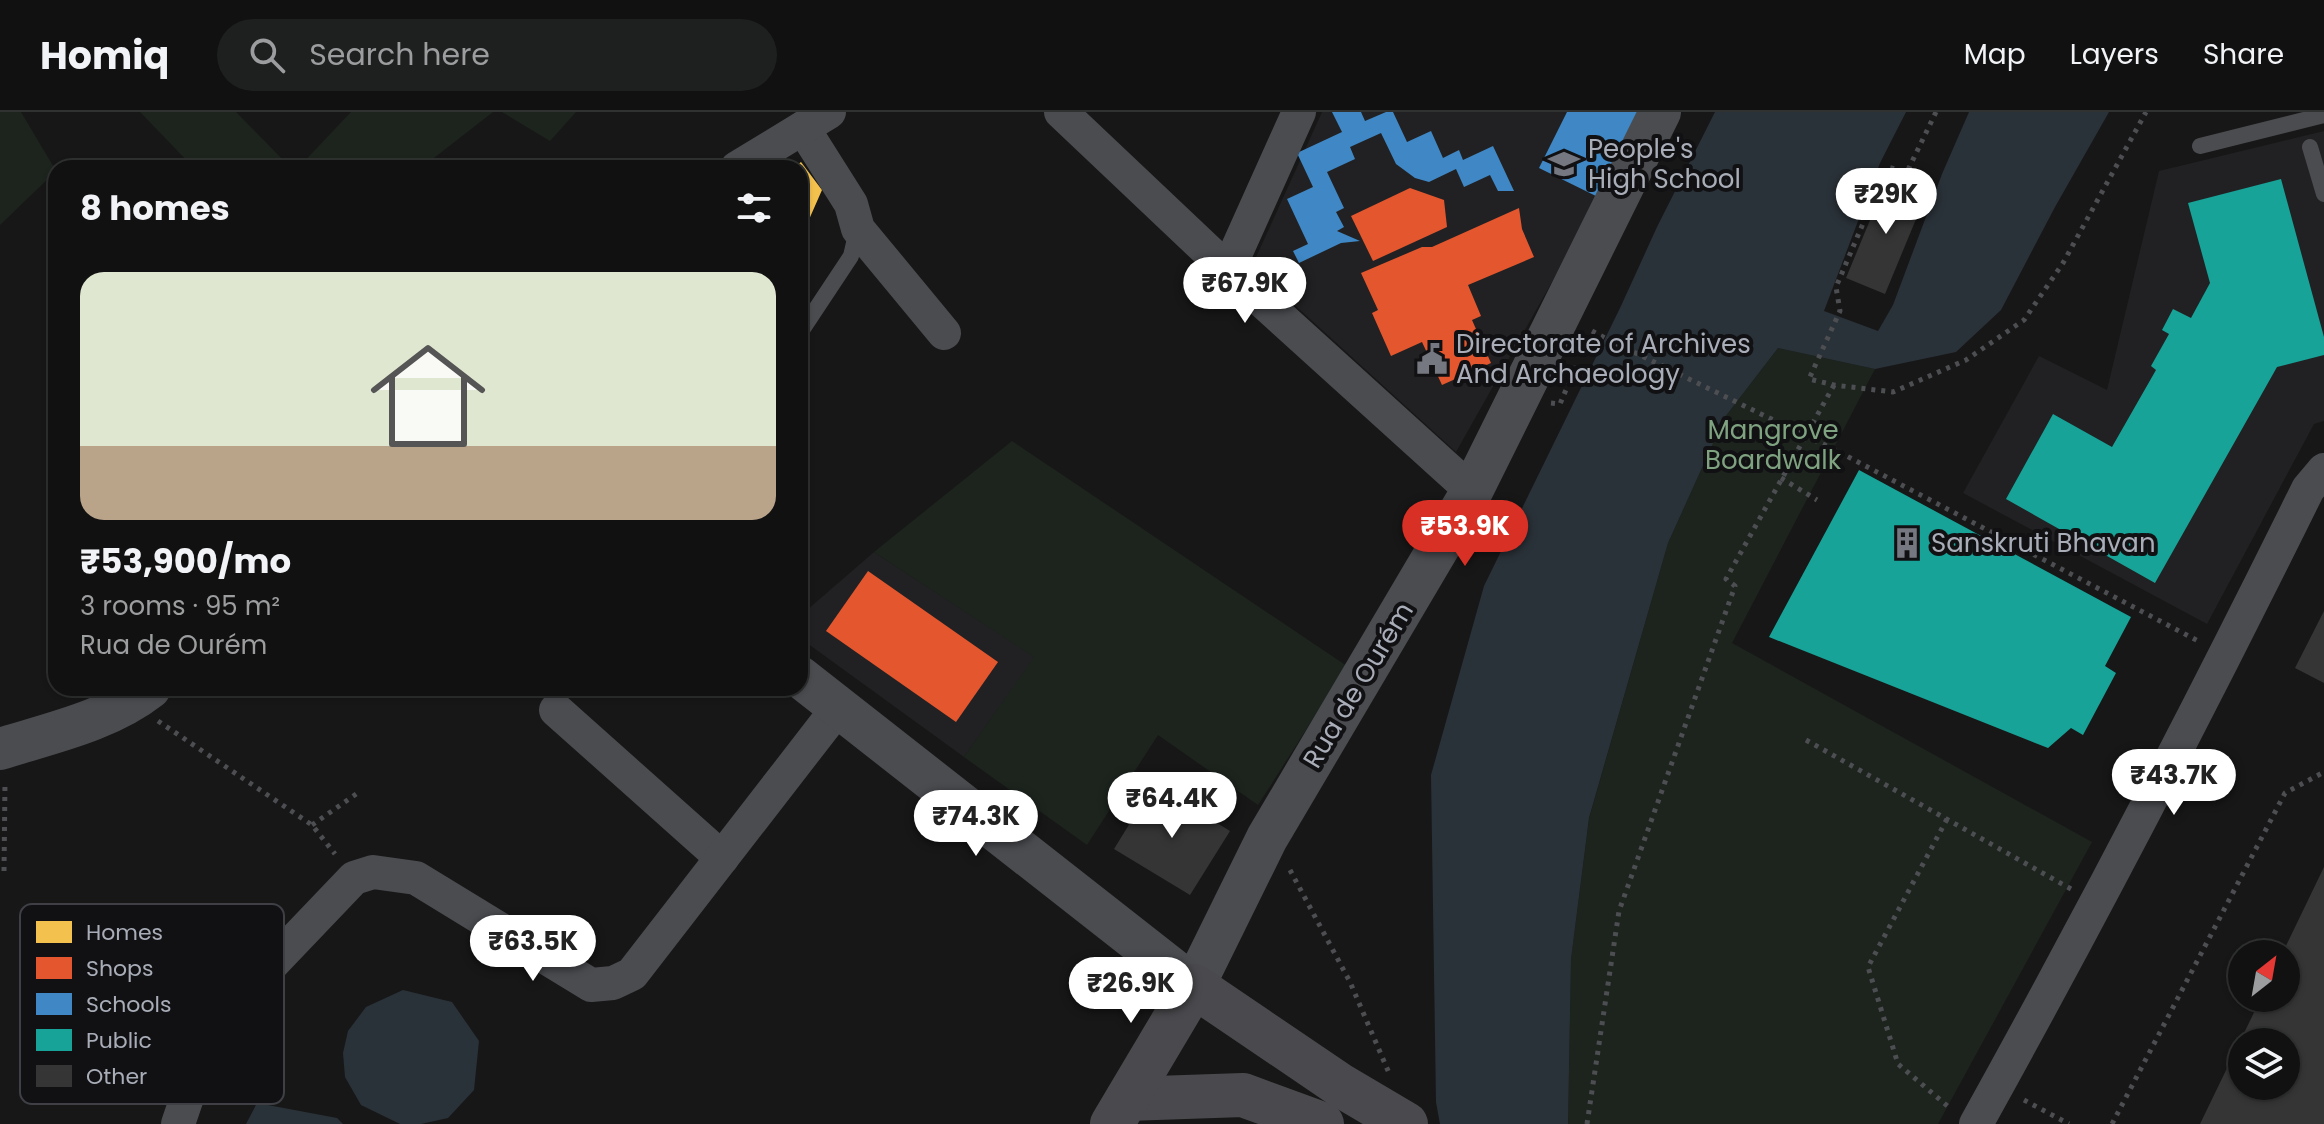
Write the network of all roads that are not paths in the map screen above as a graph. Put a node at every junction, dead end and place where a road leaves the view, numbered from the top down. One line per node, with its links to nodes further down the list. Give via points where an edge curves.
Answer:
1 (1061, 112): 11 (street)
2 (1299, 112): 11 (street)
3 (1660, 112): 15 (street, Rua de Ourém)
4 (2324, 115): 6 (lane)
5 (816, 120): 8 (street); 10 (street)
6 (2200, 146)
7 (2310, 147): 9 (lane)
8 (750, 160)
9 (2324, 194)
10 (858, 229): 12 (lane, via 851,256); 13 (street)
11 (1228, 270): 15 (street)
12 (808, 321)
13 (944, 333)
14 (2324, 470): 28 (street, via 2308,489 1998,1085)
15 (1472, 491): 23 (street, Rua de Ourém, via 1267,838)
16 (808, 684): 18 (street)
17 (140, 696): 20 (street, via 76,726)
18 (838, 708): 21 (street); 23 (street)
19 (556, 710): 21 (street)
20 (0, 749)
21 (722, 858): 22 (street, via 632,974 613,983 591,985 416,878 373,872 354,878)
22 (284, 951)
23 (1194, 986): 26 (main road); 27 (main road, Rua de Ourém)
24 (185, 1104): 29 (street)
25 (1400, 1104): 26 (main road)
26 (1327, 1111): 27 (main road, via 1243,1095)
27 (1119, 1112)
28 (1966, 1119)
29 (178, 1124)

